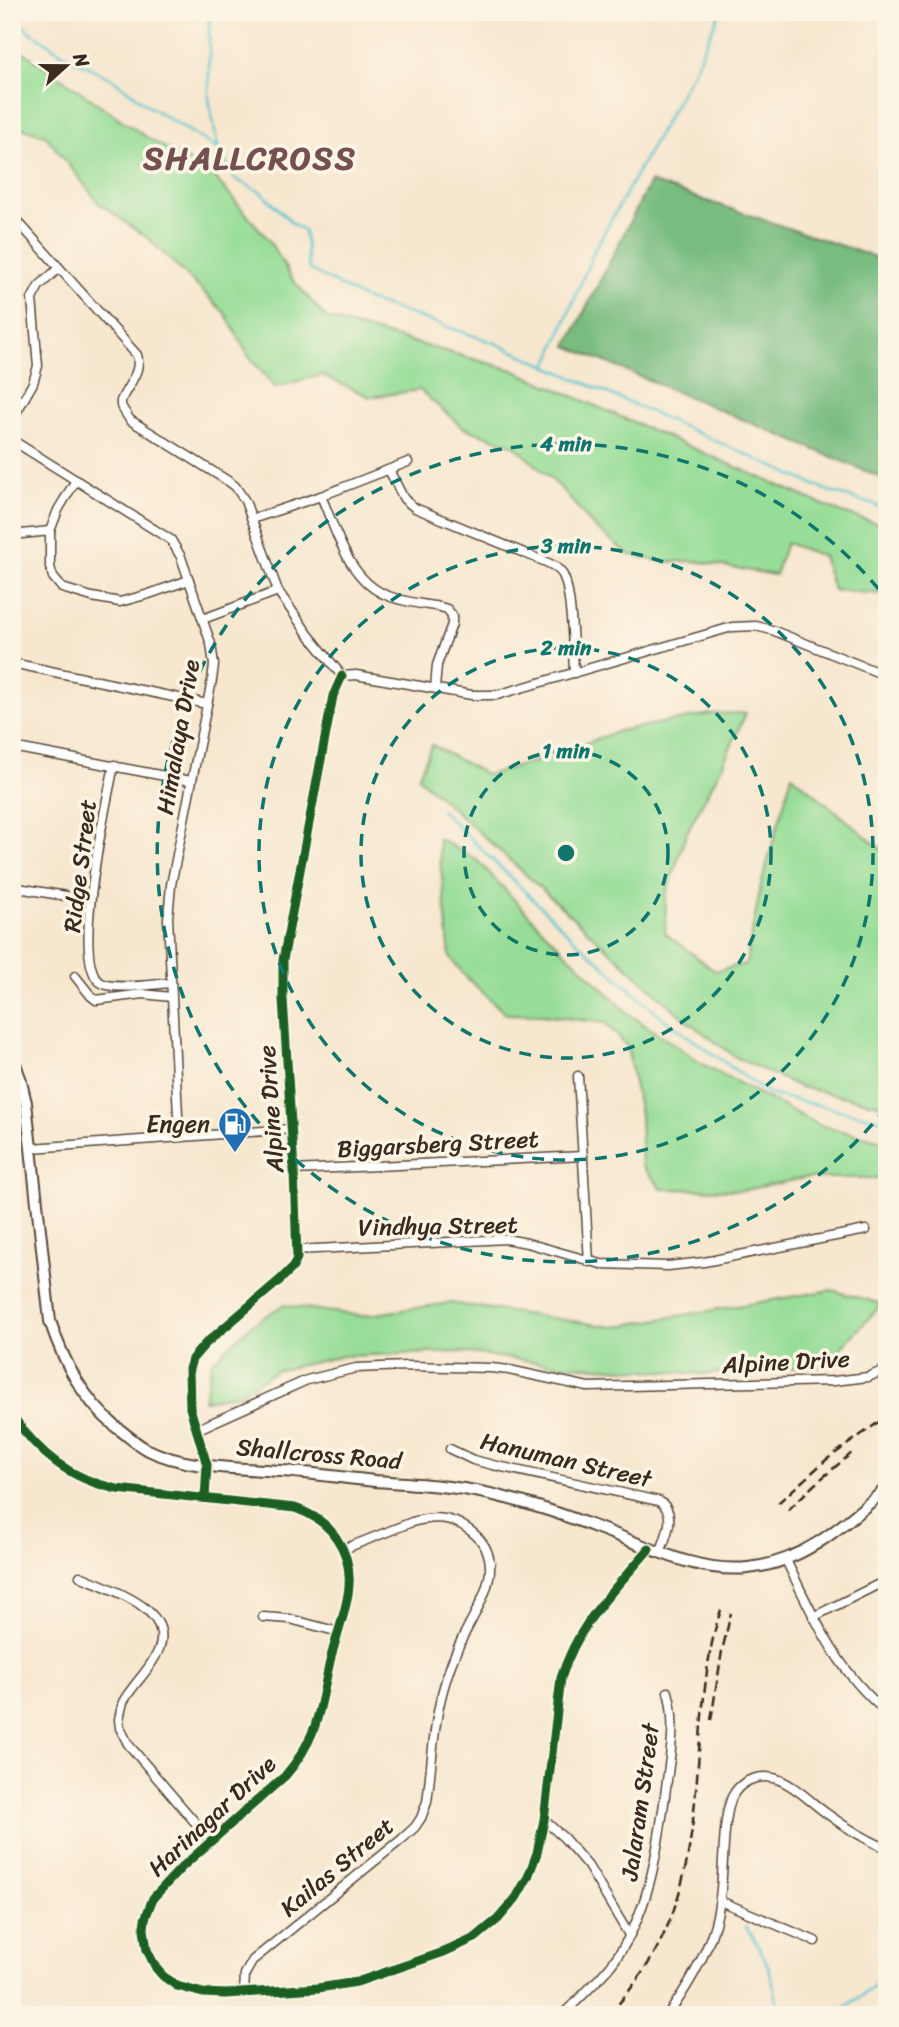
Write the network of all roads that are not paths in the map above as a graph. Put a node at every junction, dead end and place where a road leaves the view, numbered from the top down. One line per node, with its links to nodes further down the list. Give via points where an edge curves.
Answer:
1 (12, 215): 2 (street)
2 (59, 268): 3 (street, via 32,299 38,366); 9 (street, via 137,355 137,372 121,401 130,420 235,486)
3 (12, 420)
4 (12, 440): 7 (street, Himalaya Drive)
5 (408, 462): 6 (street)
6 (389, 470): 8 (street); 16 (street, via 404,499 415,508 561,571)
7 (76, 480): 10 (street); 12 (street, Himalaya Drive, via 165,535 177,548)
8 (321, 496): 9 (street); 19 (street, via 361,576 388,596 452,615 438,658)
9 (252, 519): 13 (street)
10 (50, 531): 11 (street); 12 (street, via 50,567 57,584 68,590 120,602)
11 (12, 535)
12 (189, 580): 14 (street, Himalaya Drive)
13 (278, 591): 14 (street); 17 (street)
14 (203, 619): 20 (street, Himalaya Drive, via 214,654)
15 (12, 663): 20 (street)
16 (575, 673): 18 (street, via 745,625 772,630); 19 (street, via 497,695)
17 (342, 676): 19 (street); 31 (street, Alpine Drive, via 333,696 283,960)
18 (887, 676)
19 (435, 688)
20 (207, 704): 23 (street, Himalaya Drive)
21 (12, 747): 22 (street)
22 (114, 765): 23 (street); 25 (street, Ridge Street)
23 (191, 780): 27 (street, Himalaya Drive, via 169,902)
24 (12, 887): 25 (street)
25 (90, 900): 27 (street, Ridge Street, via 89,965 96,978 114,986)
26 (75, 975): 28 (street, via 96,1000 143,994)
27 (170, 983): 28 (street, Himalaya Drive)
28 (171, 997): 32 (street, Himalaya Drive)
29 (12, 1056): 33 (street, Shallcross Road, via 26,1103)
30 (579, 1076): 34 (street)
31 (292, 1129): 32 (street); 35 (street, Alpine Drive)
32 (179, 1136): 33 (street)
33 (32, 1148): 43 (street, Shallcross Road, via 47,1306 71,1373 102,1415 143,1447 176,1461)
34 (583, 1156): 35 (street, Biggarsberg Street); 38 (street)
35 (295, 1171): 37 (street, Alpine Drive)
36 (866, 1230): 38 (street, Vindhya Street, via 685,1265)
37 (297, 1250): 38 (street, Vindhya Street, via 506,1239); 41 (street, via 293,1267 192,1359 188,1383)
38 (589, 1262)
39 (887, 1370): 41 (street, Alpine Drive, via 868,1377 824,1381 588,1387 491,1368 356,1368 307,1380)
40 (12, 1415): 45 (street, Harinagar Drive, via 54,1461 88,1482)
41 (196, 1430): 43 (street)
42 (450, 1449): 48 (street, Hanuman Street, via 473,1460 659,1501 670,1516)
43 (207, 1465): 45 (street); 47 (street, Shallcross Road, via 468,1490 546,1510)
44 (887, 1488): 49 (street, Shallcross Road, via 828,1536)
45 (205, 1498): 46 (street, Harinagar Drive, via 305,1511 326,1525)
46 (344, 1549): 54 (street, Harinagar Drive, via 350,1586); 63 (street, Kailas Street, via 412,1522 444,1518 466,1527 479,1539 488,1556 489,1582 442,1693 421,1818 386,1853 253,1960 245,1974)
47 (649, 1549): 48 (street, Shallcross Road); 57 (street, Harinagar Drive, via 585,1625 566,1662)
48 (660, 1553): 49 (street, Shallcross Road, via 724,1569)
49 (786, 1560): 52 (street)
50 (80, 1576): 58 (street, via 137,1602 158,1623 160,1648 122,1702 120,1728 136,1755)
51 (887, 1580): 52 (street)
52 (813, 1616): 56 (street, via 848,1674)
53 (263, 1617): 54 (street)
54 (339, 1632): 58 (street, Harinagar Drive, via 309,1744 285,1776)
55 (668, 1692): 61 (street, Jalaram Street, via 673,1725 661,1829 644,1903)
56 (887, 1712)
57 (544, 1819): 61 (street, via 588,1866); 63 (street, Harinagar Drive, via 537,1853 516,1898 475,1938 357,1982)
58 (211, 1841): 63 (street, Harinagar Drive, via 153,1898 145,1919 145,1940 156,1968 177,1986 203,1993)
59 (887, 1849): 60 (street, via 855,1833 783,1782 765,1777 749,1780 731,1800)
60 (720, 1901): 62 (street); 65 (street, via 707,1947)
61 (629, 1935): 64 (street, Jalaram Street, via 611,1965)
62 (815, 1941)
63 (244, 1993)
64 (562, 2015)
65 (668, 2015)

